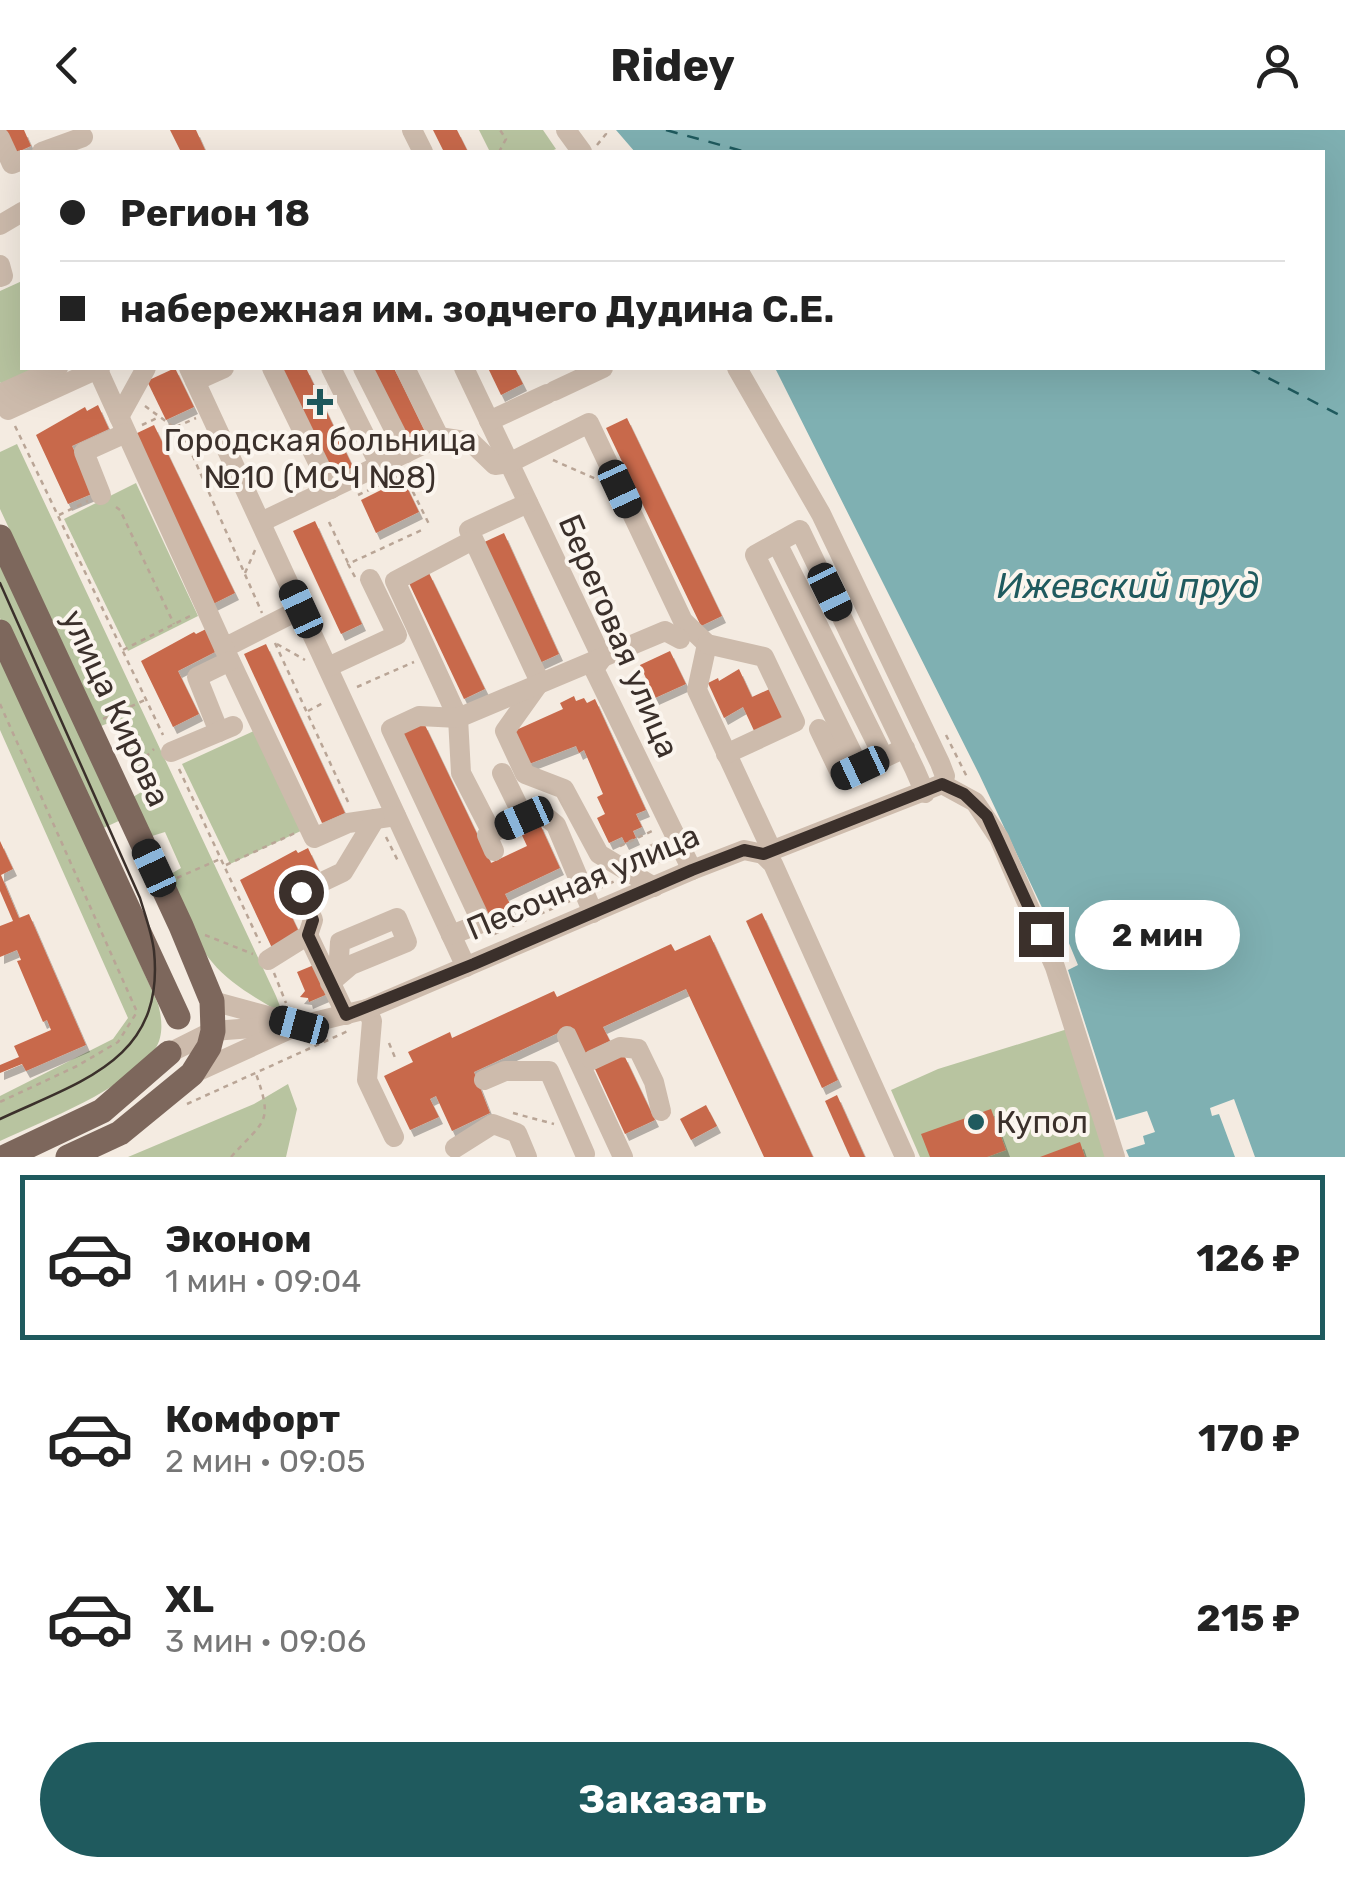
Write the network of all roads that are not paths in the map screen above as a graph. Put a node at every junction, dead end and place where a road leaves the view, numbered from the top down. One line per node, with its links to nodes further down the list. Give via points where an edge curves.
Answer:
1 (566, 130): 5 (street)
2 (0, 138): 6 (street, via 12,164)
3 (84, 140): 4 (street)
4 (52, 150)
5 (586, 150)
6 (20, 161)
7 (0, 266): 8 (street)
8 (0, 278)
9 (55, 370): 21 (street)
10 (92, 370): 21 (street)
11 (99, 370): 23 (street)
12 (145, 370): 23 (street)
13 (273, 370): 28 (street)
14 (333, 370): 27 (street)
15 (365, 370): 25 (street)
16 (406, 370): 24 (street)
17 (465, 370): 22 (street, Береговая улица)
18 (599, 370): 22 (street)
19 (738, 370): 52 (street, via 821,514 940,763)
20 (192, 374): 31 (street)
21 (4, 402)
22 (490, 423): 26 (street, Береговая улица)
23 (123, 425): 29 (street, via 84,452); 40 (street)
24 (440, 437): 25 (street); 26 (street, via 471,442 494,465)
25 (406, 454): 27 (street)
26 (509, 463): 30 (street, Береговая улица); 38 (street, via 589,424 683,621)
27 (380, 466): 28 (street)
28 (331, 489): 31 (street)
29 (101, 495)
30 (528, 503): 33 (street, via 469,530); 41 (street, Береговая улица)
31 (261, 522): 36 (street)
32 (0, 536): 65 (main road, улица Кирова)
33 (473, 540): 43 (street); 44 (street, via 394,581)
34 (777, 543): 46 (street, via 800,530); 49 (street); 50 (street, via 755,555)
35 (370, 579): 42 (street, via 397,635)
36 (301, 609): 40 (street); 42 (street)
37 (680, 639): 41 (street, via 664,631)
38 (708, 644): 48 (street, via 698,690); 48 (street, via 764,657 795,722)
39 (4, 649): 68 (main road)
40 (227, 654): 47 (street, via 198,677 226,729); 54 (street, via 314,838)
41 (602, 658): 43 (street); 55 (street, Береговая улица, via 594,669)
42 (329, 671): 54 (street)
43 (540, 682): 44 (street); 59 (street, via 506,730 526,774 564,789 598,854)
44 (458, 718): 53 (street, via 461,773 493,842); 62 (street, via 419,716 391,729 482,923)
45 (820, 729): 50 (street, via 842,777)
46 (905, 748): 49 (street); 52 (street)
47 (171, 752)
48 (726, 754): 56 (street)
49 (884, 758): 50 (street)
50 (860, 768)
51 (502, 772): 53 (street)
52 (937, 786): 56 (street, Песочная улица); 87 (street, via 975,802 999,838 1055,967)
53 (524, 818): 60 (street, via 539,812 556,824)
54 (376, 819): 61 (street, via 343,872 301,892 313,920); 62 (street)
55 (679, 843): 57 (street); 58 (street, Береговая улица)
56 (768, 853): 58 (street, Песочная улица, via 744,850); 86 (street)
57 (644, 858)
58 (692, 870): 59 (street, Песочная улица)
59 (654, 887): 60 (street, Песочная улица)
60 (593, 913): 64 (street, Песочная улица)
61 (308, 935): 63 (street); 66 (street, via 337,977)
62 (451, 935): 64 (street)
63 (268, 960)
64 (466, 967): 67 (street, Песочная улица)
65 (212, 1001): 68 (main road); 69 (street, Песочная улица); 71 (main road, улица Кирова)
66 (346, 1015): 67 (street, Песочная улица); 69 (street, Песочная улица)
67 (370, 1015): 79 (street, via 367,1080)
68 (178, 1017): 71 (street); 72 (main road)
69 (294, 1017): 71 (street, Песочная улица); 74 (street, Песочная улица)
70 (567, 1036): 85 (street)
71 (207, 1039): 72 (street, Песочная улица); 74 (main road)
72 (169, 1053): 74 (main road); 76 (main road, Песочная улица)
73 (592, 1060): 77 (street, via 620,1047 638,1049)
74 (192, 1074): 78 (main road, Песочная улица)
75 (484, 1080): 81 (street, via 505,1071 549,1071)
76 (102, 1110): 78 (main road); 82 (main road, Песочная улица)
77 (661, 1111)
78 (120, 1133): 83 (main road, Песочная улица)
79 (394, 1137)
80 (455, 1147): 84 (street, via 493,1124 517,1133)
81 (581, 1156)
82 (5, 1157)
83 (68, 1157)
84 (527, 1157)
85 (623, 1157)
86 (904, 1157)
87 (1114, 1157)

